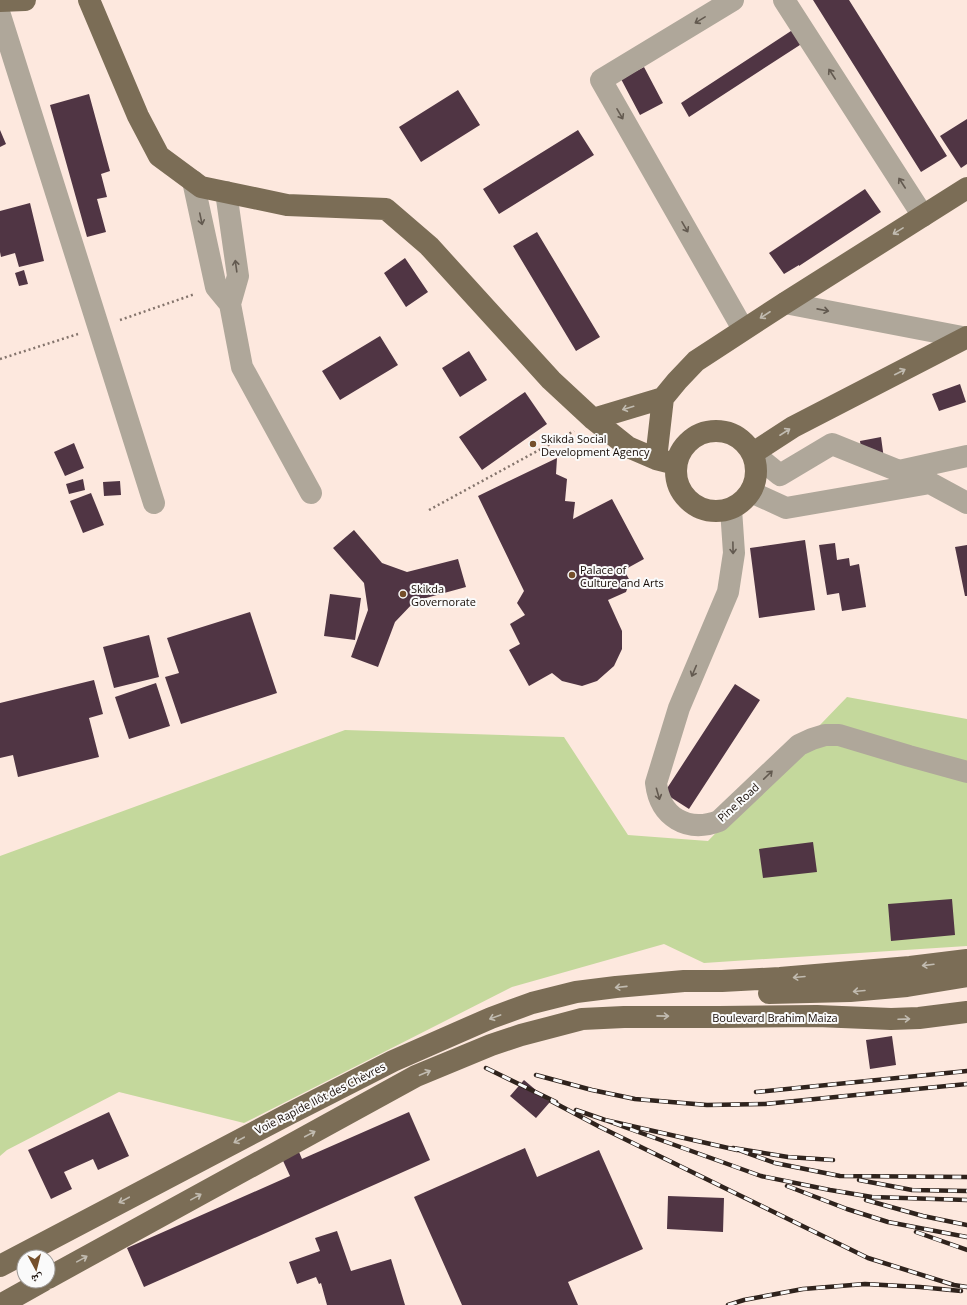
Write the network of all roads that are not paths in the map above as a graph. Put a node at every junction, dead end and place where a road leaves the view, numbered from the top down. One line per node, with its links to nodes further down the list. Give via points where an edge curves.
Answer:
1 (25, 0): 5 (main road)
2 (89, 0): 7 (main road, via 138,116 159,156)
3 (733, 0): 13 (street, one-way to 13, via 601,80)
4 (784, 0): 10 (street, one-way to 4)
5 (0, 1)
6 (0, 16): 24 (street)
7 (193, 181): 9 (main road, via 201,187); 12 (street, one-way to 12, via 216,287)
8 (967, 188): 10 (main road)
9 (226, 192): 12 (street, one-way to 9, via 238,276); 16 (main road, via 287,205 386,210 429,246 551,380)
10 (923, 216): 11 (main road, one-way to 11)
11 (784, 303): 13 (main road, one-way to 13); 14 (street, one-way to 14)
12 (230, 304): 23 (street, via 242,367)
13 (743, 329): 15 (main road, via 696,361)
14 (967, 338): 17 (main road, one-way to 14, via 793,427)
15 (663, 398): 16 (main road, one-way to 16); 19 (main road)
16 (593, 419): 19 (main road, via 628,447)
17 (753, 453): 19 (main road, via 735,436 723,431 711,431 698,435); 20 (street, via 780,475 832,444); 22 (main road, via 757,466 756,480)
18 (967, 456): 20 (street)
19 (666, 461): 26 (main road, via 676,476 679,488 695,506 707,511)
20 (899, 471): 21 (street)
21 (930, 483): 22 (street, via 786,508); 25 (street)
22 (751, 492): 26 (main road)
23 (311, 493)
24 (154, 503)
25 (967, 503)
26 (731, 509): 27 (street, Pine Road, one-way to 27, via 734,553 728,592 679,708 656,783 657,792 666,810 677,819 691,825 710,825 719,821 799,745 825,735 839,735)
27 (967, 772)
28 (967, 960): 30 (main road, one-way to 30, via 780,978)
29 (967, 976): 30 (main road, one-way to 30, via 850,992 703,993)
30 (660, 983): 34 (main road, Voie Rapide Ilôt des Chèvres, one-way to 34, via 569,994 484,1021 393,1061)
31 (967, 990): 33 (main road)
32 (967, 1012): 33 (main road, Boulevard Brahim Maiza, one-way to 32, via 892,1019)
33 (817, 1016): 35 (main road, Boulevard Brahim Maiza, one-way to 33, via 416,1076 491,1045 582,1019 631,1016)
34 (0, 1266)
35 (56, 1274)
36 (29, 1289): 37 (main road)
37 (0, 1305)

